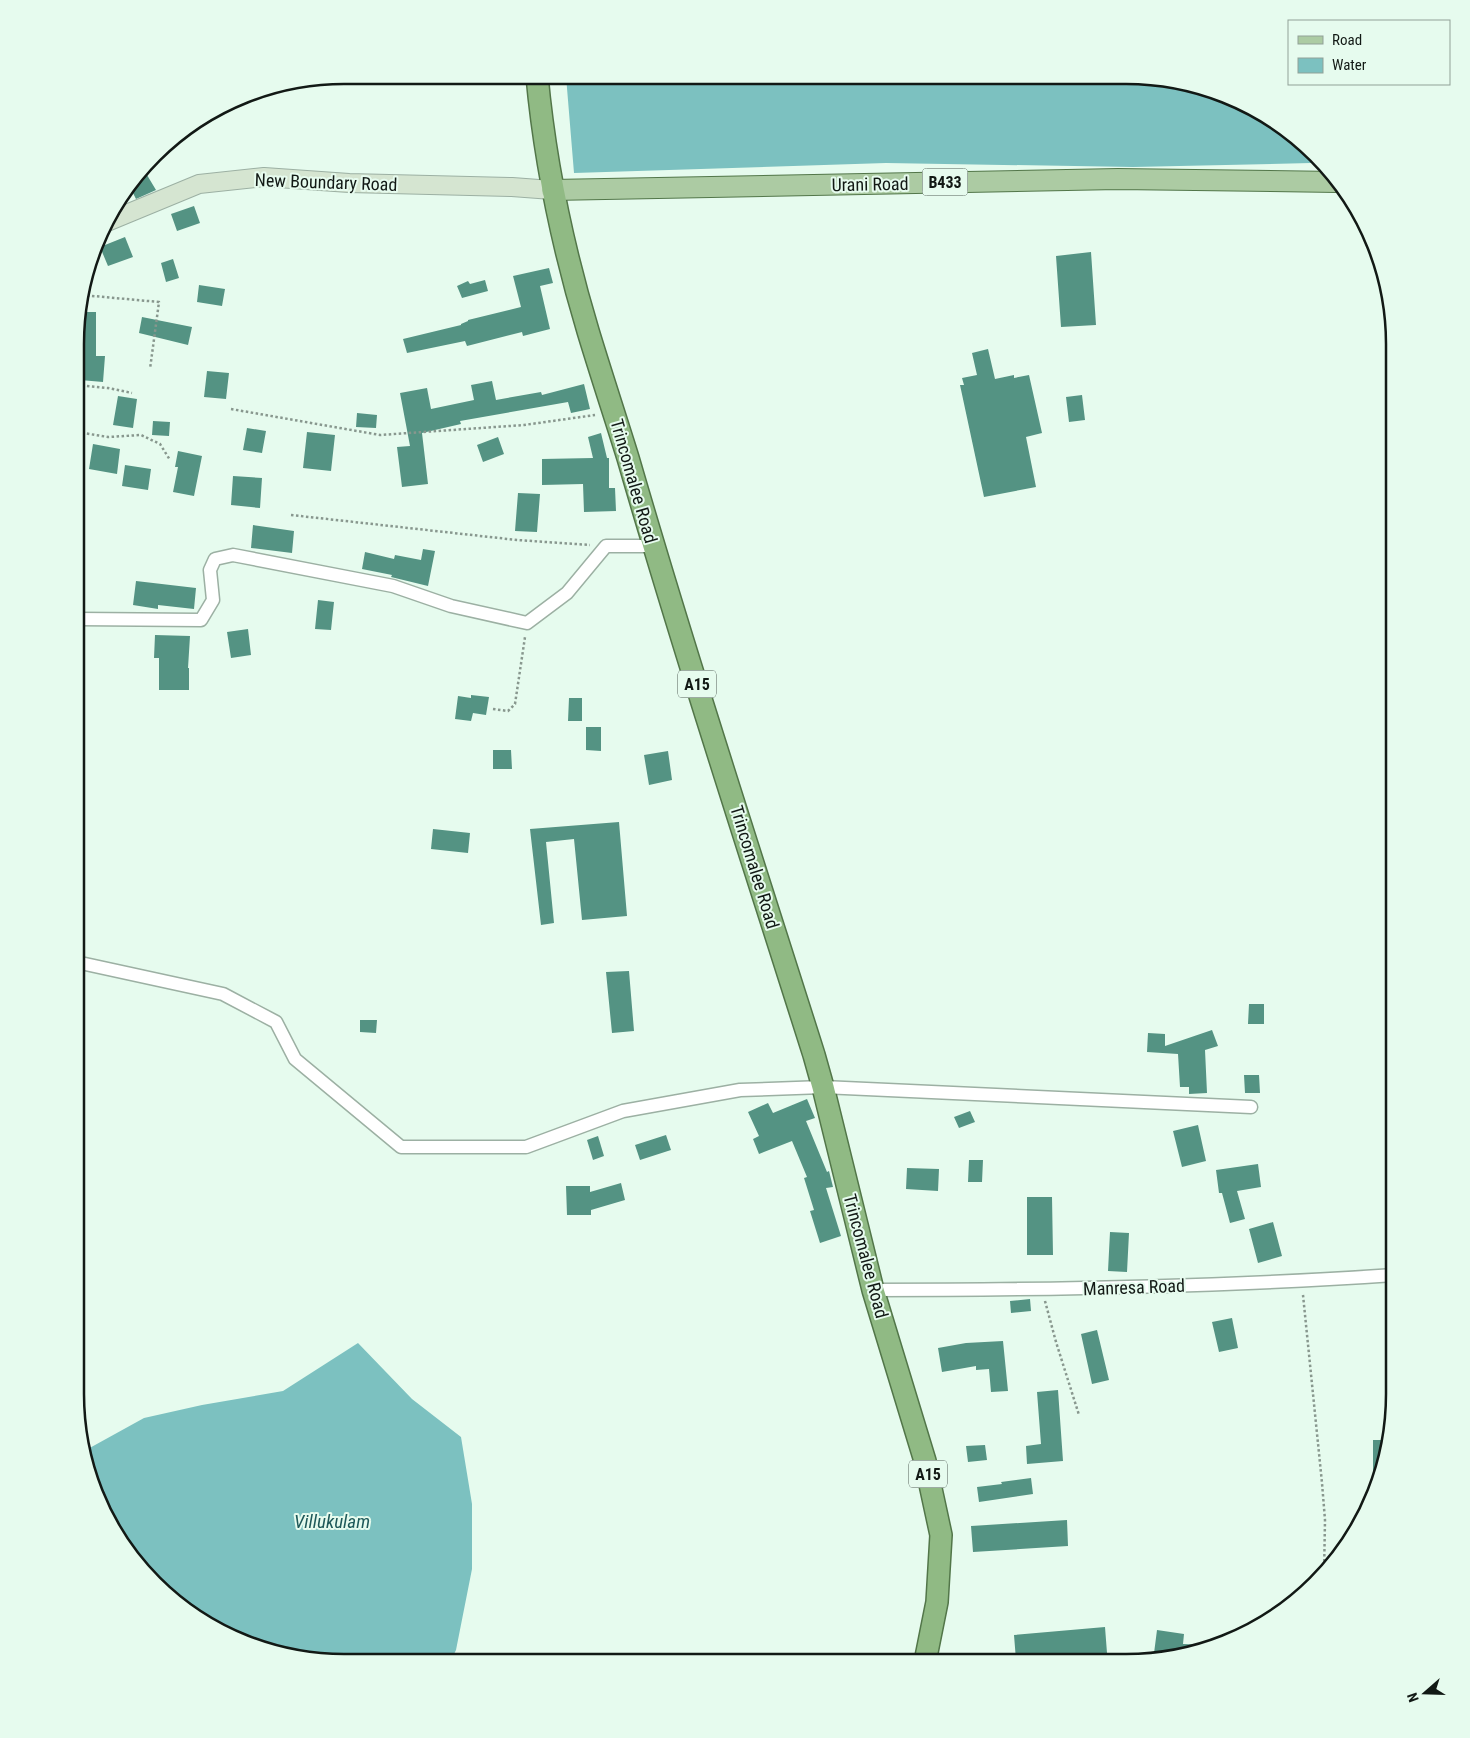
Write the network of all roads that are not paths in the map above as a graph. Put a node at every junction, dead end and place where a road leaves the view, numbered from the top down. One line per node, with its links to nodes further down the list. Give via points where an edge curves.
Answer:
1 (538, 84): 3 (highway, Trincomalee Road / A15)
2 (1329, 182): 3 (main road, Urani Road / B433, via 1118,179)
3 (552, 190): 4 (main road, New Boundary Road, via 264,177 200,184); 5 (highway, Trincomalee Road / A15, via 583,314)
4 (117, 218)
5 (654, 546): 6 (street, via 606,546 567,593 527,623 451,606 393,586 233,555 215,559 210,570 213,600 201,620); 8 (highway, Trincomalee Road / A15)
6 (84, 619)
7 (84, 964): 8 (street, via 223,994 276,1022 295,1059 401,1147 526,1147 623,1111 740,1090)
8 (823, 1086): 9 (street); 11 (highway, Trincomalee Road / A15)
9 (1251, 1107)
10 (1386, 1276): 11 (street, Manresa Road, via 1042,1290)
11 (873, 1290): 12 (highway, Trincomalee Road / A15, via 925,1461 941,1535 938,1602)
12 (927, 1654)

